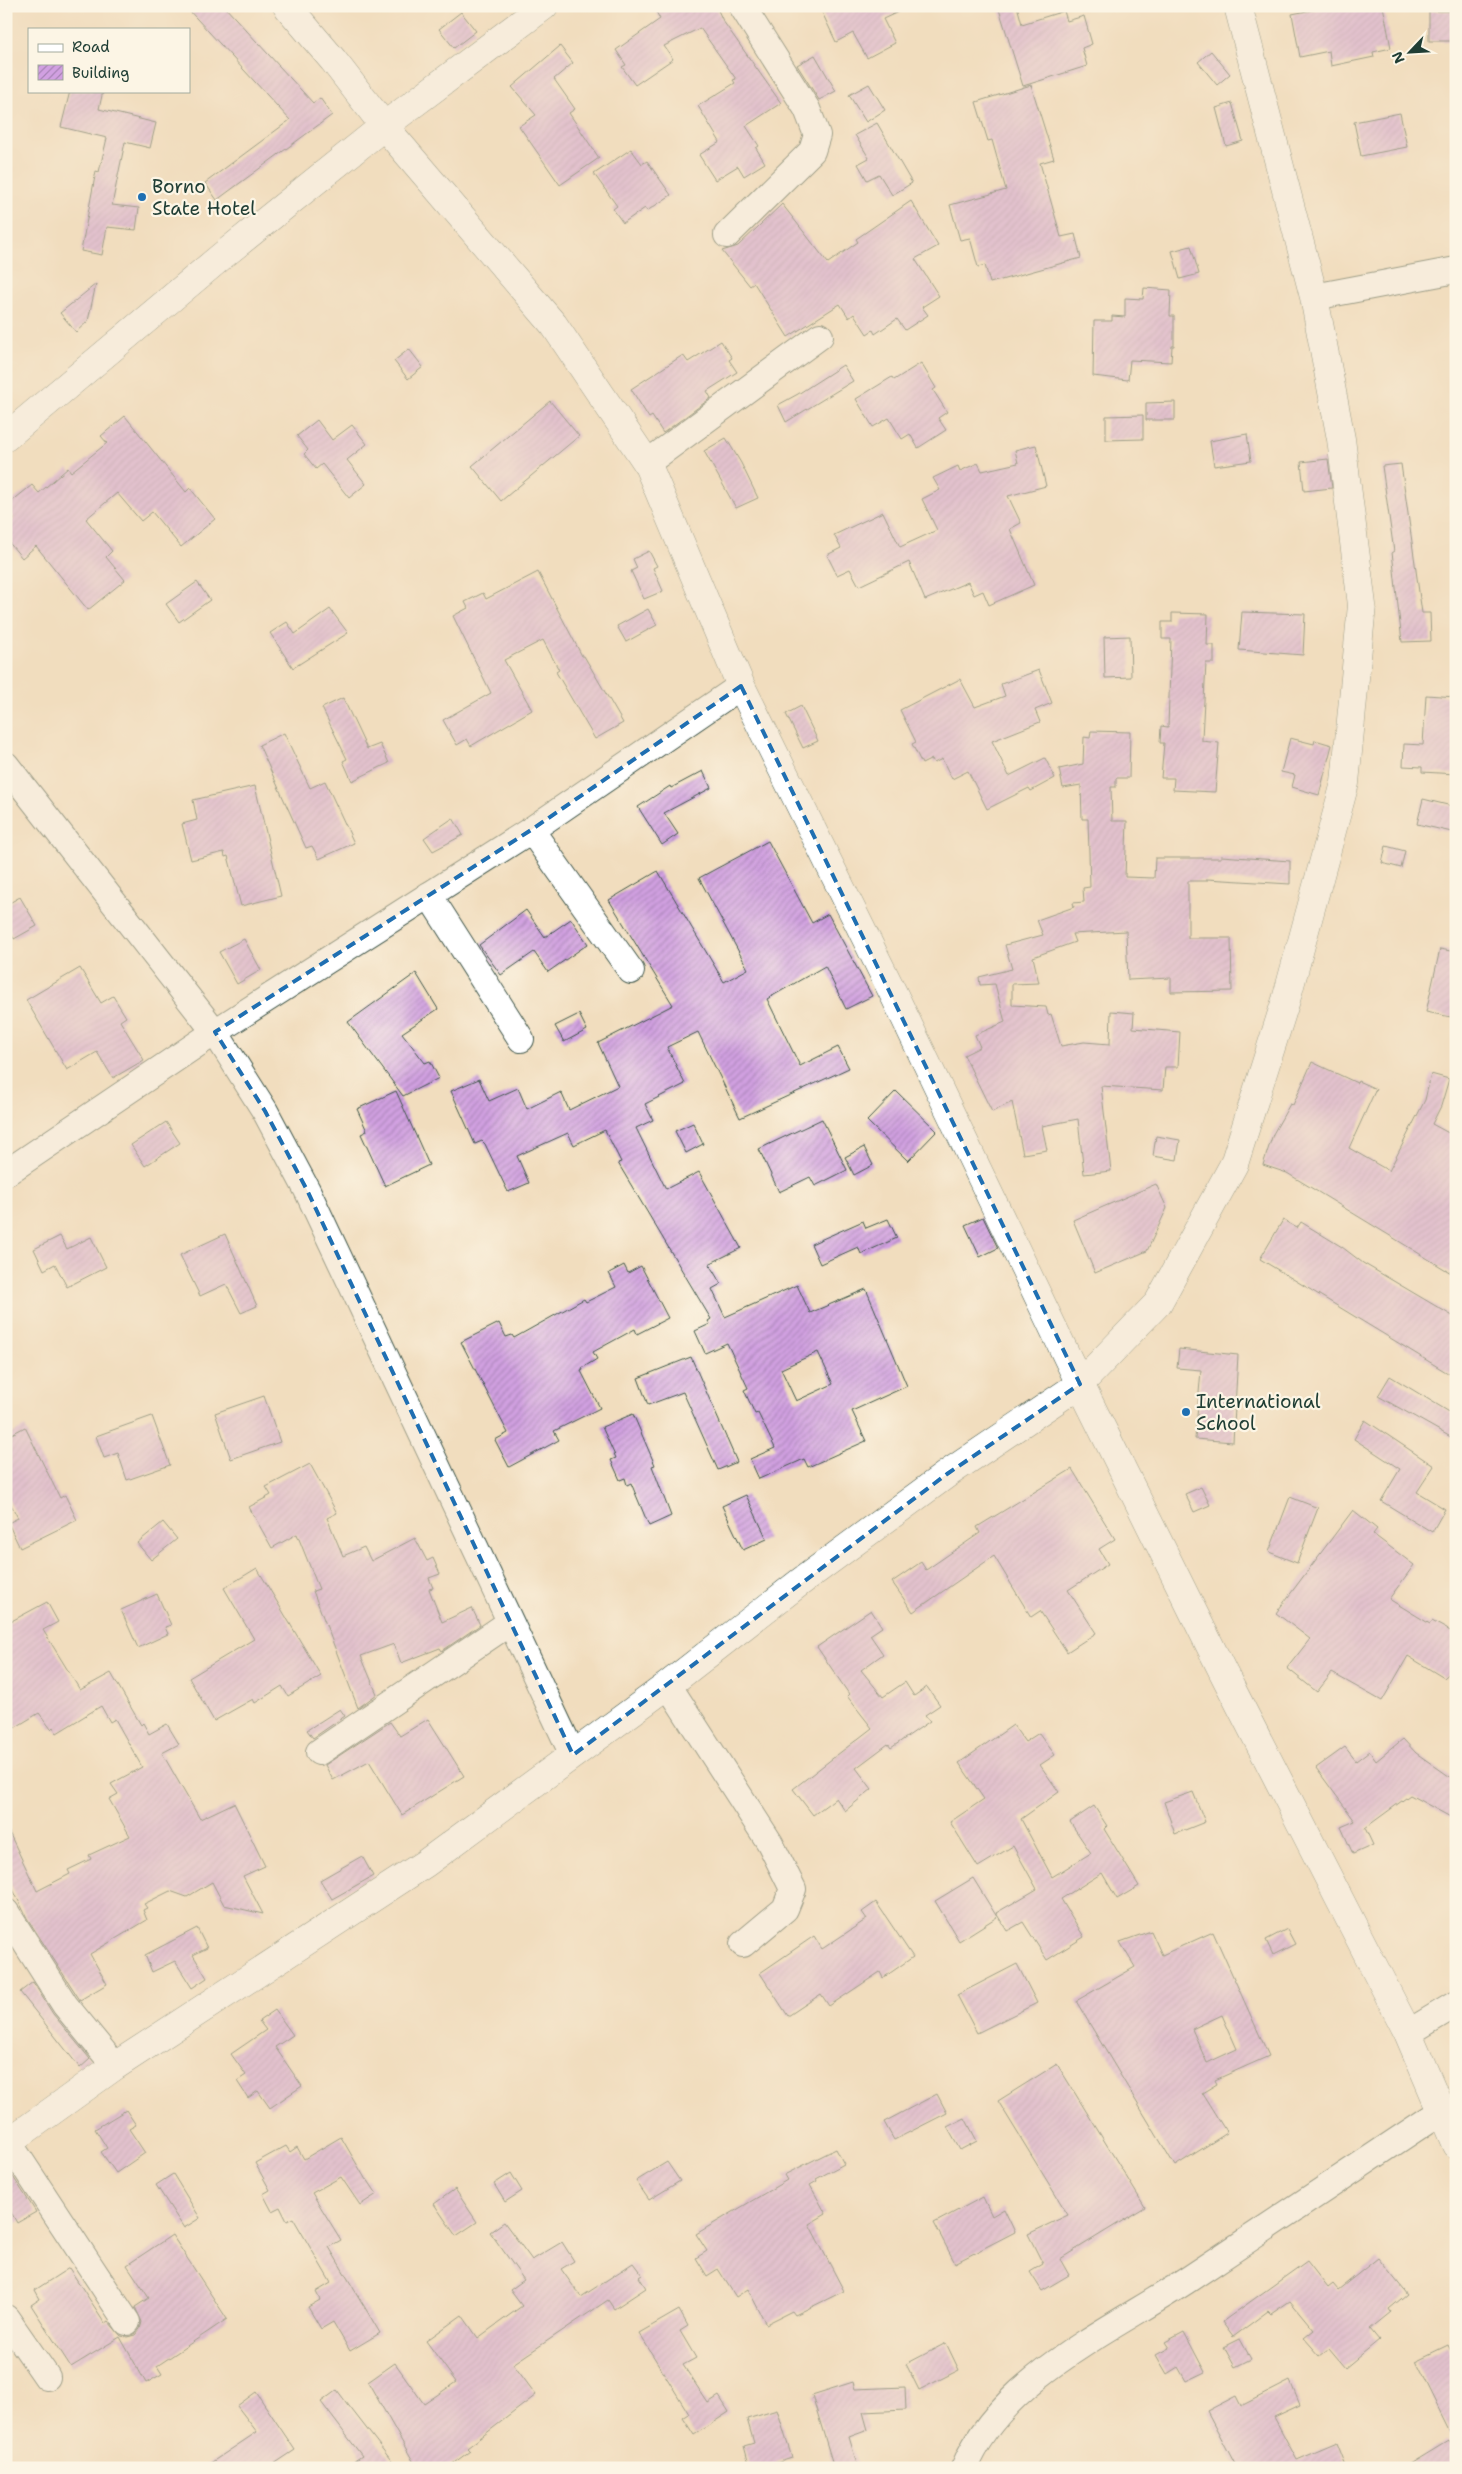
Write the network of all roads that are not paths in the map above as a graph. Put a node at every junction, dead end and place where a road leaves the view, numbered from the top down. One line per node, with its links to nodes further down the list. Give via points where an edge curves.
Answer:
1 (287, 6): 5 (street)
2 (544, 6): 5 (street)
3 (742, 6): 6 (street, via 807,110 817,135 812,151)
4 (1238, 6): 8 (street)
5 (384, 126): 10 (street, via 222,256); 11 (street, via 554,325)
6 (726, 235)
7 (1456, 270): 8 (street)
8 (1314, 297): 20 (street, via 1341,438 1362,606 1345,783 1286,1000 1234,1164 1158,1303)
9 (820, 336): 11 (street)
10 (6, 437)
11 (647, 463): 12 (street)
12 (742, 686): 14 (street); 20 (street)
13 (6, 765): 17 (street)
14 (531, 830): 15 (street); 16 (street)
15 (429, 895): 17 (street); 18 (street)
16 (631, 971)
17 (215, 1032): 19 (street); 21 (street, via 265,1110 307,1190)
18 (522, 1040)
19 (6, 1173)
20 (1080, 1384): 22 (street, via 947,1474); 28 (street)
21 (509, 1623): 23 (street); 24 (street)
22 (668, 1685): 24 (street); 26 (street, via 770,1843 793,1889 784,1909)
23 (319, 1752)
24 (573, 1755): 29 (street, via 426,1863)
25 (6, 1912): 29 (street, via 65,2005)
26 (743, 1944)
27 (1456, 2004): 28 (street)
28 (1408, 2033): 30 (street)
29 (115, 2066): 31 (street)
30 (1440, 2112): 32 (street); 36 (street, via 1147,2307 1056,2361 995,2417 970,2452)
31 (7, 2144): 34 (street)
32 (1456, 2145)
33 (6, 2318): 35 (street)
34 (127, 2322)
35 (47, 2377)
36 (964, 2468)

